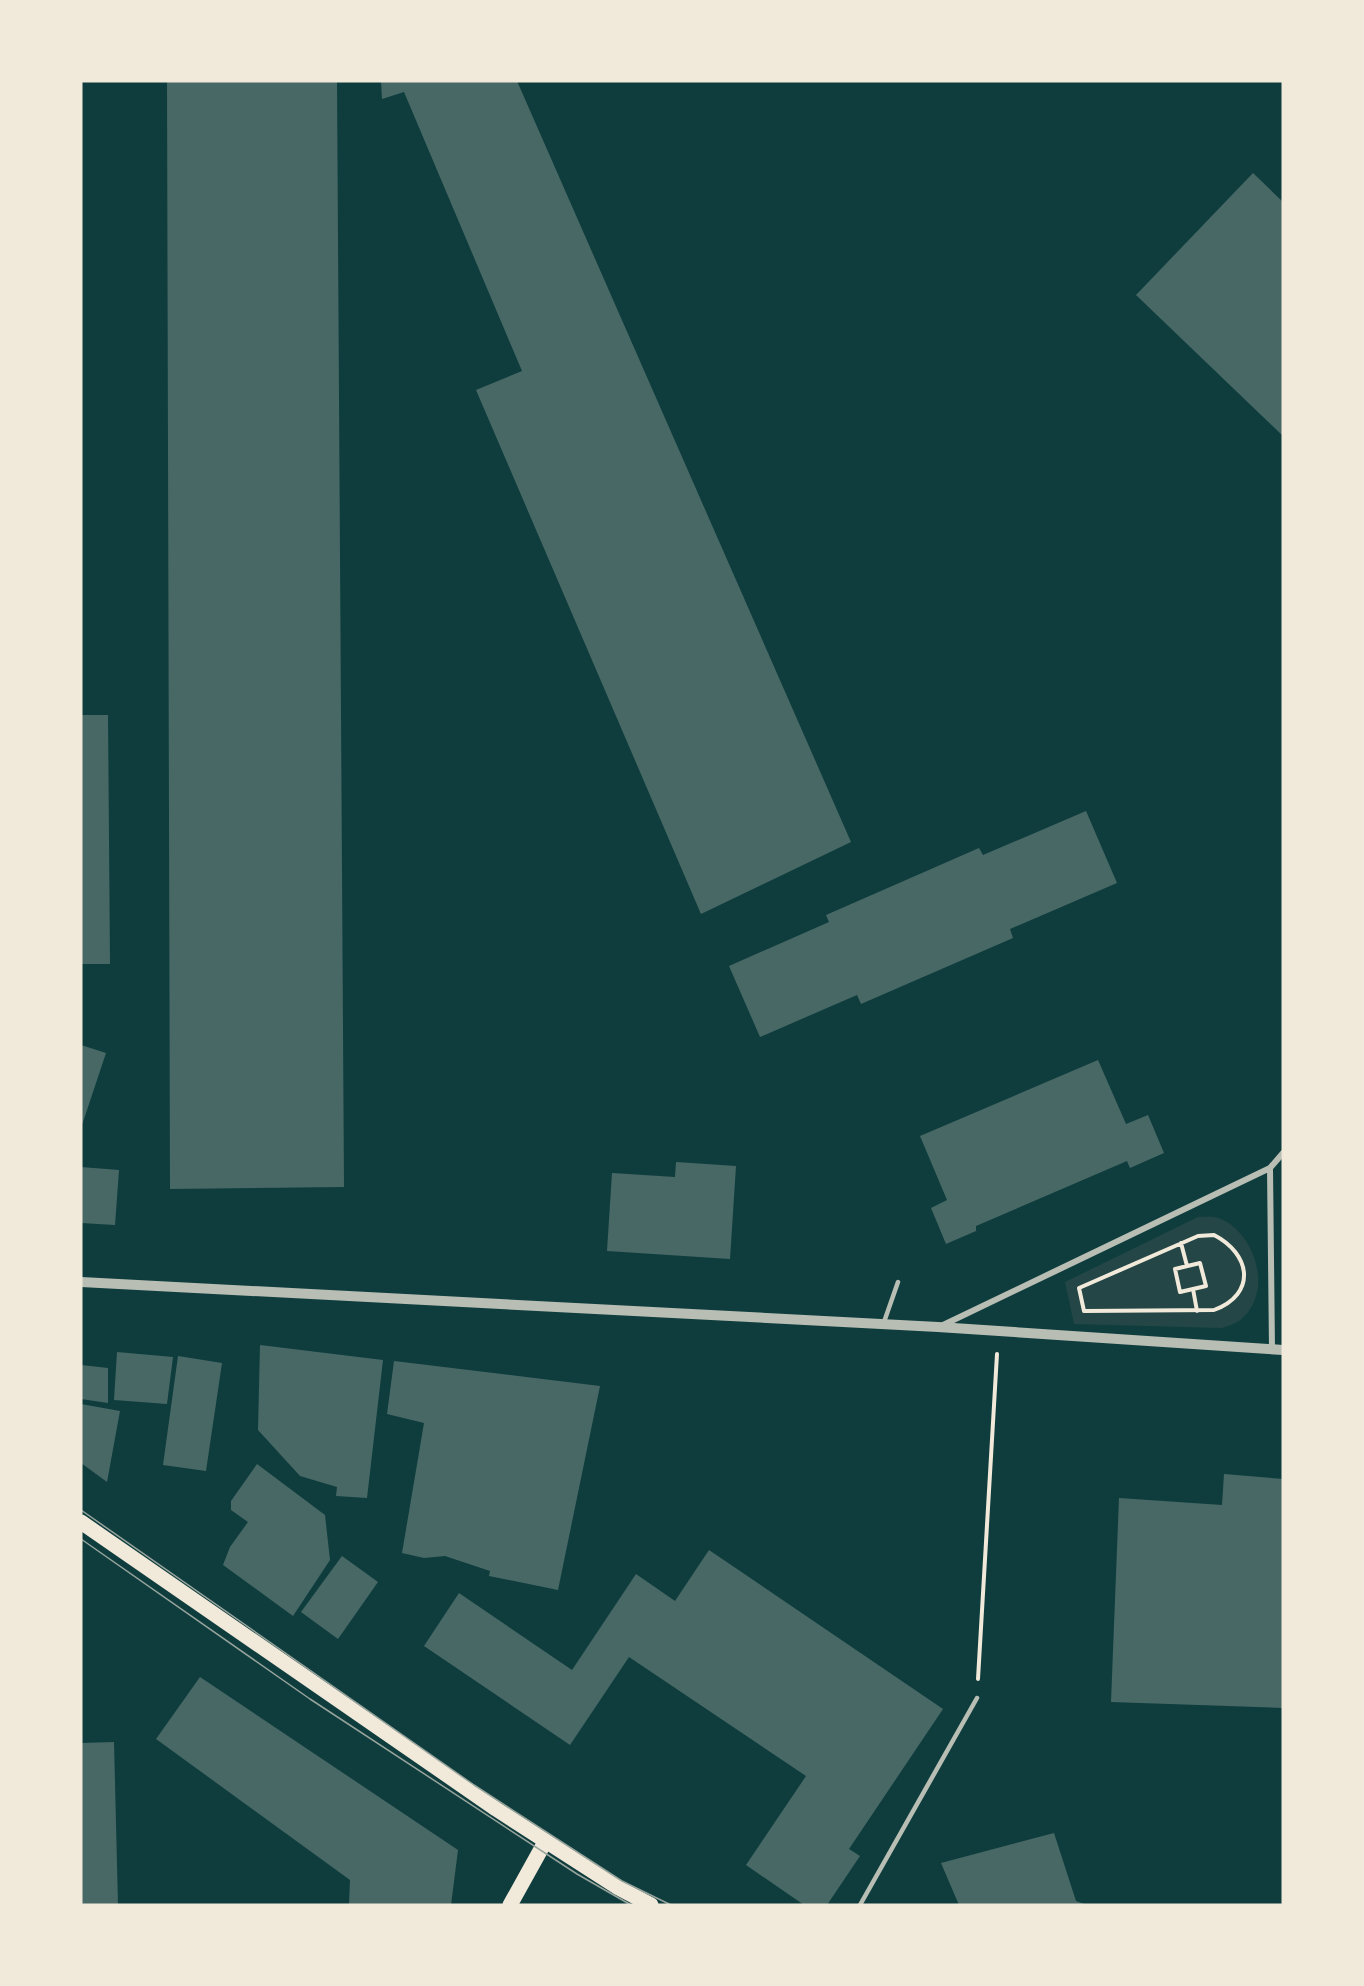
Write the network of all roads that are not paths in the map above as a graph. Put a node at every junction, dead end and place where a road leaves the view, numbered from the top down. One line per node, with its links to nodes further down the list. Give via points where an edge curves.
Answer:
1 (1283, 1152): 2 (street)
2 (1270, 1168): 6 (street); 7 (street)
3 (81, 1282): 5 (street)
4 (898, 1282): 5 (lane)
5 (884, 1325): 6 (street)
6 (938, 1327): 7 (street)
7 (1277, 1349)
8 (81, 1522): 10 (main road)
9 (977, 1698): 13 (lane)
10 (545, 1842): 11 (main road); 12 (main road)
11 (510, 1905)
12 (651, 1905)
13 (860, 1905)

